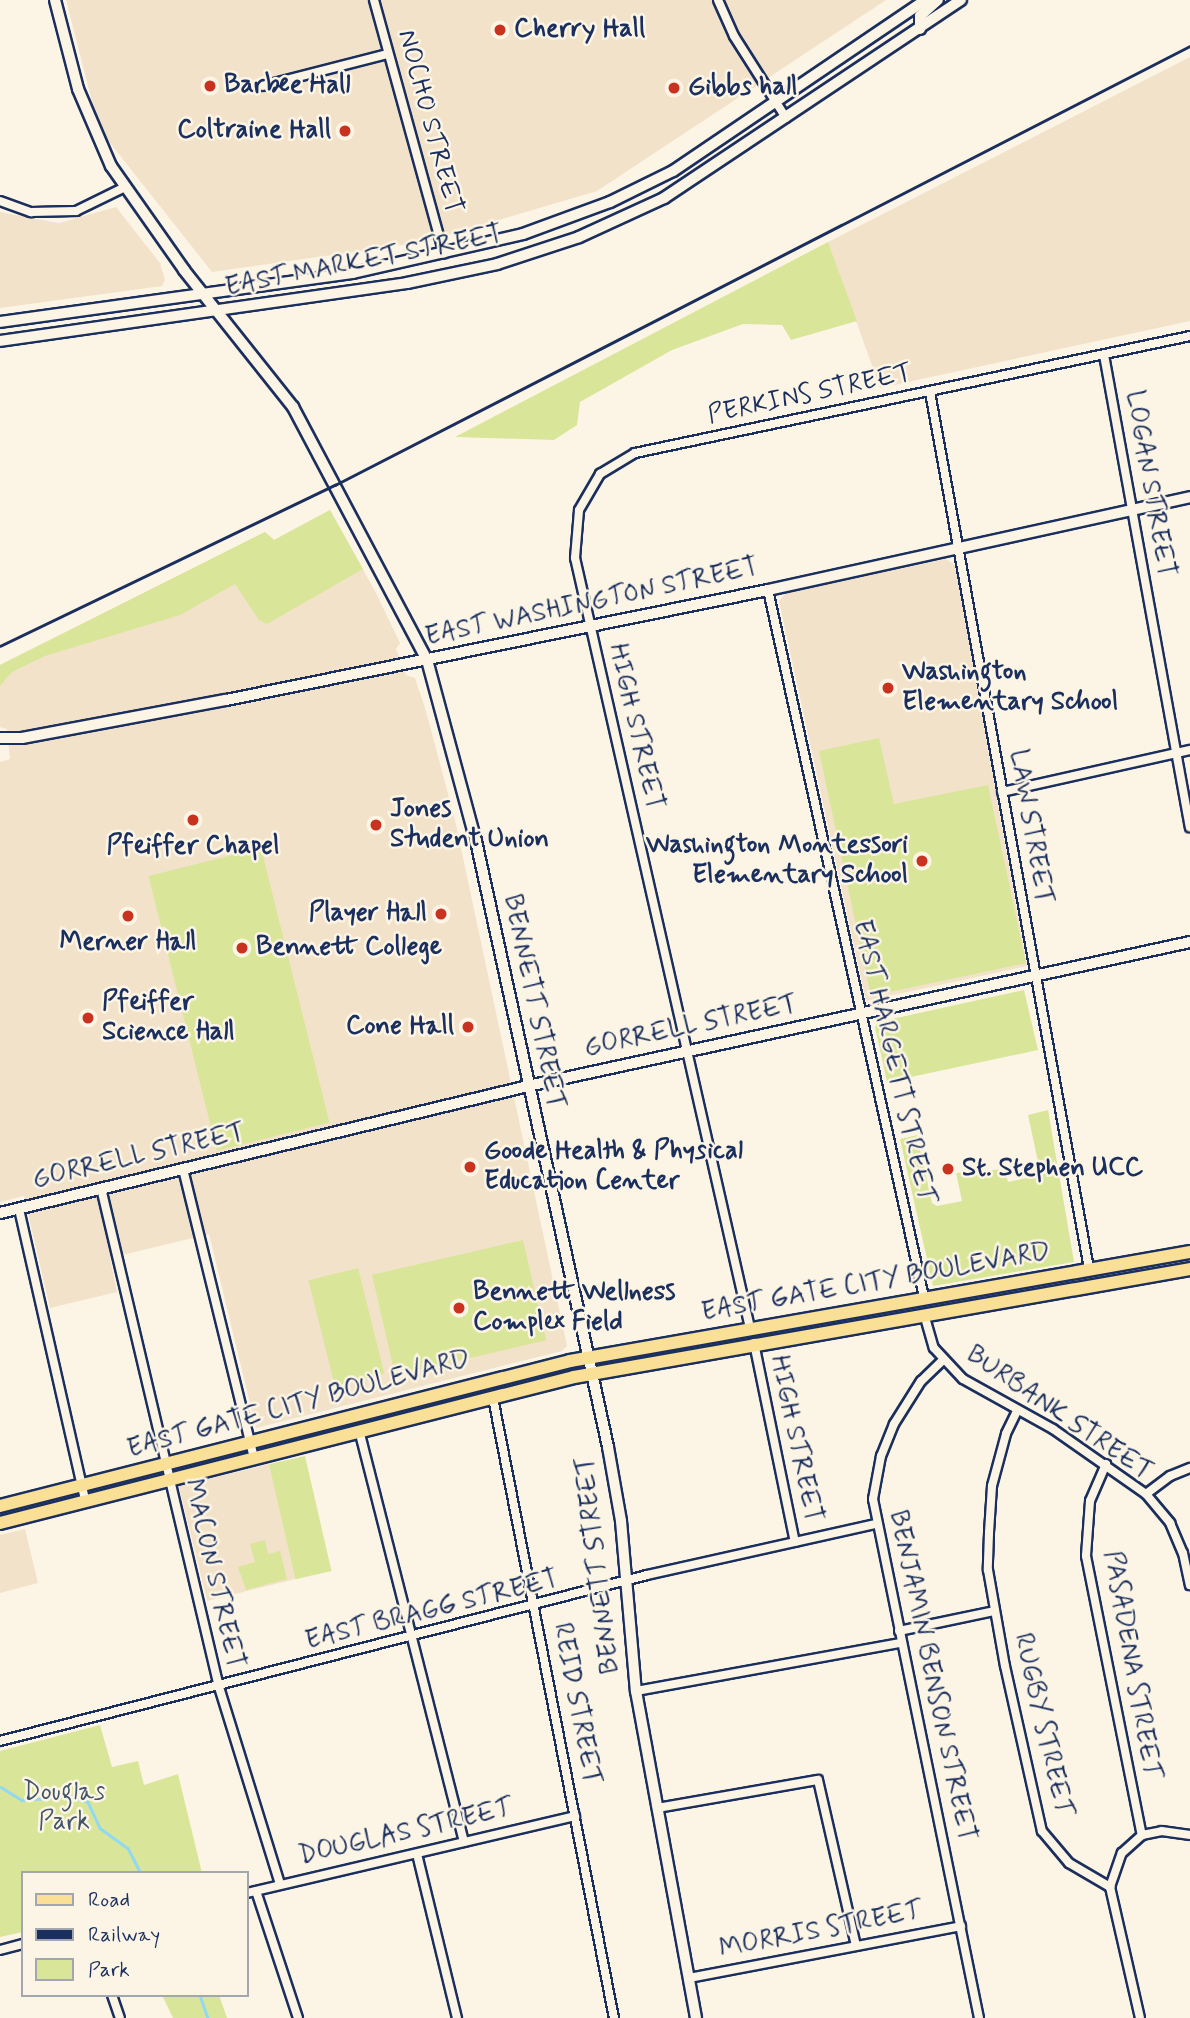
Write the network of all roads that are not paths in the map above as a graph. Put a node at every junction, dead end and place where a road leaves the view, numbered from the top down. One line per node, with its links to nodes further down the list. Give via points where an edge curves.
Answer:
1 (55, 0): 12 (street, BENNETT STREET, via 78,89 97,139)
2 (374, 0): 8 (street, NOCHO STREET)
3 (718, 0): 10 (street, via 734,36)
4 (926, 0): 10 (street, EAST MARKET STREET)
5 (938, 0): 7 (street, via 920,16)
6 (961, 0): 7 (street, EAST MARKET STREET)
7 (920, 29): 11 (street, EAST MARKET STREET)
8 (388, 54): 9 (street); 14 (street, NOCHO STREET)
9 (263, 86)
10 (777, 103): 11 (street); 14 (street, EAST MARKET STREET, via 673,171 610,202 523,234)
11 (786, 118): 16 (street, EAST MARKET STREET, via 664,198 579,237 497,264 419,281)
12 (125, 187): 13 (street, via 76,211 31,212); 15 (street, BENNETT STREET)
13 (0, 201)
14 (444, 254): 15 (street, EAST MARKET STREET, via 353,273)
15 (203, 293): 16 (street, BENNETT STREET); 17 (street, EAST MARKET STREET)
16 (220, 313): 19 (street, EAST MARKET STREET); 27 (street, BENNETT STREET, via 293,407)
17 (0, 322)
18 (1190, 336): 20 (street, PERKINS STREET)
19 (0, 341)
20 (1104, 355): 21 (street, PERKINS STREET); 23 (street, LOGAN STREET)
21 (930, 392): 24 (street, LAW STREET); 26 (street, PERKINS STREET, via 635,453 614,462 600,474 579,510 575,558)
22 (1190, 497): 23 (street, EAST WASHINGTON STREET)
23 (1132, 510): 24 (street, EAST WASHINGTON STREET); 30 (street, LOGAN STREET)
24 (959, 547): 25 (street, EAST WASHINGTON STREET); 31 (street, LAW STREET)
25 (768, 590): 26 (street, EAST WASHINGTON STREET); 35 (street, EAST HARGETT STREET)
26 (591, 626): 27 (street, EAST WASHINGTON STREET); 36 (street, HIGH STREET)
27 (427, 660): 28 (street, EAST WASHINGTON STREET, via 152,715); 37 (street, BENNETT STREET, via 476,841)
28 (1, 739)
29 (1190, 750): 30 (street)
30 (1176, 753): 31 (street); 32 (street, LOGAN STREET)
31 (1002, 792): 34 (street, LAW STREET)
32 (1190, 827)
33 (1190, 942): 34 (street, GORRELL STREET)
34 (1035, 975): 35 (street, GORRELL STREET); 43 (street, LAW STREET)
35 (859, 1014): 36 (street, GORRELL STREET); 45 (street, EAST HARGETT STREET)
36 (687, 1052): 37 (street, GORRELL STREET); 47 (street, HIGH STREET)
37 (528, 1086): 38 (street, GORRELL STREET); 49 (street, BENNETT STREET)
38 (183, 1170): 39 (street, GORRELL STREET); 55 (street)
39 (101, 1188): 40 (street, GORRELL STREET); 57 (street, MACON STREET)
40 (19, 1209): 41 (street, GORRELL STREET); 61 (street)
41 (0, 1213)
42 (1190, 1252): 43 (main road, EAST GATE CITY BOULEVARD)
43 (1089, 1269): 45 (main road, EAST GATE CITY BOULEVARD)
44 (1190, 1269): 46 (main road, EAST GATE CITY BOULEVARD)
45 (924, 1297): 47 (main road, EAST GATE CITY BOULEVARD)
46 (924, 1314): 48 (main road, EAST GATE CITY BOULEVARD); 50 (street, BURBANK STREET, via 930,1339)
47 (750, 1328): 49 (main road, EAST GATE CITY BOULEVARD)
48 (754, 1343): 51 (main road, EAST GATE CITY BOULEVARD); 67 (street, HIGH STREET)
49 (589, 1357): 51 (street, BENNETT STREET); 55 (main road, EAST GATE CITY BOULEVARD)
50 (943, 1360): 53 (street, BURBANK STREET, via 962,1379); 66 (street, BENJAMIN BENSON STREET, via 921,1381 890,1435 875,1479)
51 (592, 1373): 52 (main road, EAST GATE CITY BOULEVARD); 68 (street, BENNETT STREET, via 615,1482)
52 (493, 1398): 54 (main road, EAST GATE CITY BOULEVARD); 70 (street, REID STREET)
53 (1017, 1411): 58 (street, BURBANK STREET); 71 (street, RUGBY STREET, via 992,1486 988,1570)
54 (359, 1430): 56 (main road, EAST GATE CITY BOULEVARD); 73 (street)
55 (249, 1441): 56 (street); 57 (main road, EAST GATE CITY BOULEVARD)
56 (253, 1455): 60 (main road, EAST GATE CITY BOULEVARD)
57 (165, 1462): 60 (street, MACON STREET); 61 (main road, EAST GATE CITY BOULEVARD)
58 (1106, 1464): 62 (street, BURBANK STREET); 80 (street, PASADENA STREET, via 1090,1501 1086,1556)
59 (1190, 1468): 62 (street)
60 (169, 1478): 63 (main road, EAST GATE CITY BOULEVARD); 75 (street, MACON STREET)
61 (82, 1485): 63 (street); 64 (main road, EAST GATE CITY BOULEVARD)
62 (1146, 1494): 69 (street, BURBANK STREET, via 1170,1523)
63 (85, 1500): 65 (main road, EAST GATE CITY BOULEVARD)
64 (0, 1506)
65 (0, 1523)
66 (875, 1524): 67 (street, EAST BRAGG STREET); 72 (street, BENJAMIN BENSON STREET)
67 (795, 1542): 68 (street, EAST BRAGG STREET)
68 (626, 1582): 70 (street, EAST BRAGG STREET); 76 (street, BENNETT STREET)
69 (1190, 1585)
70 (536, 1606): 73 (street, EAST BRAGG STREET); 79 (street, REID STREET)
71 (995, 1611): 72 (street); 85 (street, RUGBY STREET, via 1042,1831 1069,1863)
72 (899, 1631): 74 (street, BENJAMIN BENSON STREET)
73 (413, 1638): 75 (street, EAST BRAGG STREET); 82 (street)
74 (901, 1643): 76 (street); 87 (street, BENJAMIN BENSON STREET)
75 (219, 1687): 77 (street, EAST BRAGG STREET); 84 (street, MACON STREET)
76 (636, 1691): 78 (street, BENNETT STREET)
77 (0, 1741)
78 (657, 1808): 89 (street, via 818,1780); 91 (street, BENNETT STREET)
79 (575, 1816): 82 (street, DOUGLAS STREET); 96 (street, REID STREET)
80 (1142, 1835): 81 (street, via 1162,1831); 85 (street, via 1122,1853)
81 (1190, 1836)
82 (464, 1842): 83 (street, DOUGLAS STREET)
83 (417, 1854): 84 (street, DOUGLAS STREET); 95 (street)
84 (280, 1884): 86 (street, DOUGLAS STREET)
85 (1110, 1887): 99 (street)
86 (251, 1892): 94 (street)
87 (961, 1926): 89 (street, MORRIS STREET); 98 (street, BENJAMIN BENSON STREET)
88 (21, 1945): 90 (street)
89 (856, 1946): 91 (street, MORRIS STREET)
90 (0, 1950)
91 (689, 1978): 97 (street, BENNETT STREET)
92 (113, 1997): 93 (street)
93 (120, 2018)
94 (298, 2018)
95 (457, 2018)
96 (614, 2018)
97 (696, 2018)
98 (979, 2018)
99 (1140, 2018)

